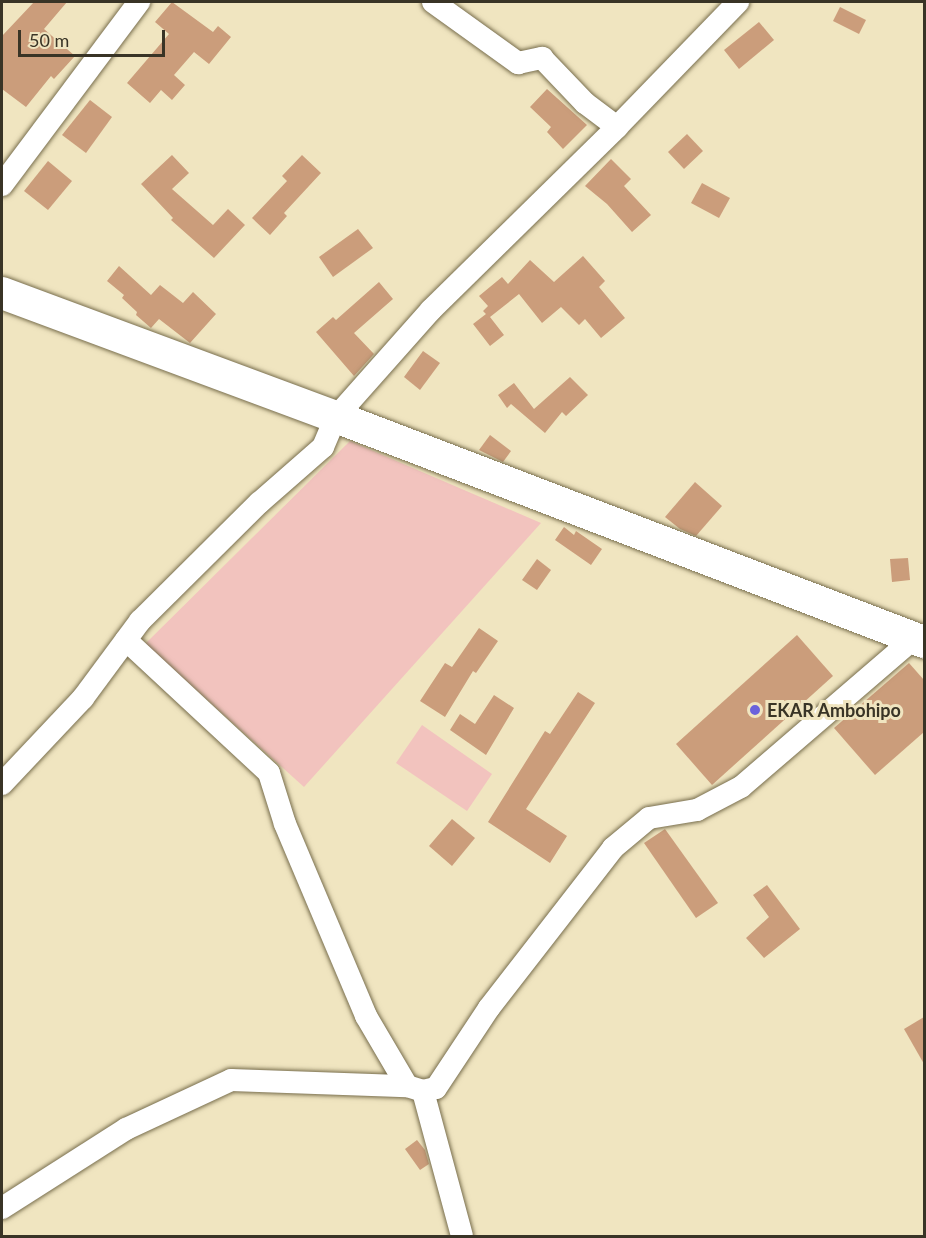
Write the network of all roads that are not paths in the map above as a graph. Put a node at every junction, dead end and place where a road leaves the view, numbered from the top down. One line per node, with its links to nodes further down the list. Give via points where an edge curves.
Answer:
1 (139, 2): 5 (street)
2 (433, 2): 4 (street, via 518,63 542,58 585,103)
3 (738, 2): 4 (street)
4 (617, 127): 7 (street, via 431,309)
5 (2, 185)
6 (2, 293): 7 (street)
7 (336, 417): 8 (street, via 323,447 259,503 140,621); 9 (street)
8 (126, 640): 10 (street, via 83,698); 11 (street, via 269,773 285,824 366,1016)
9 (919, 640): 11 (street, via 741,787 697,810 649,818 613,848 489,1008 436,1088)
10 (2, 784)
11 (415, 1089): 12 (street, via 231,1080 126,1129); 13 (street)
12 (2, 1208)
13 (464, 1234)

